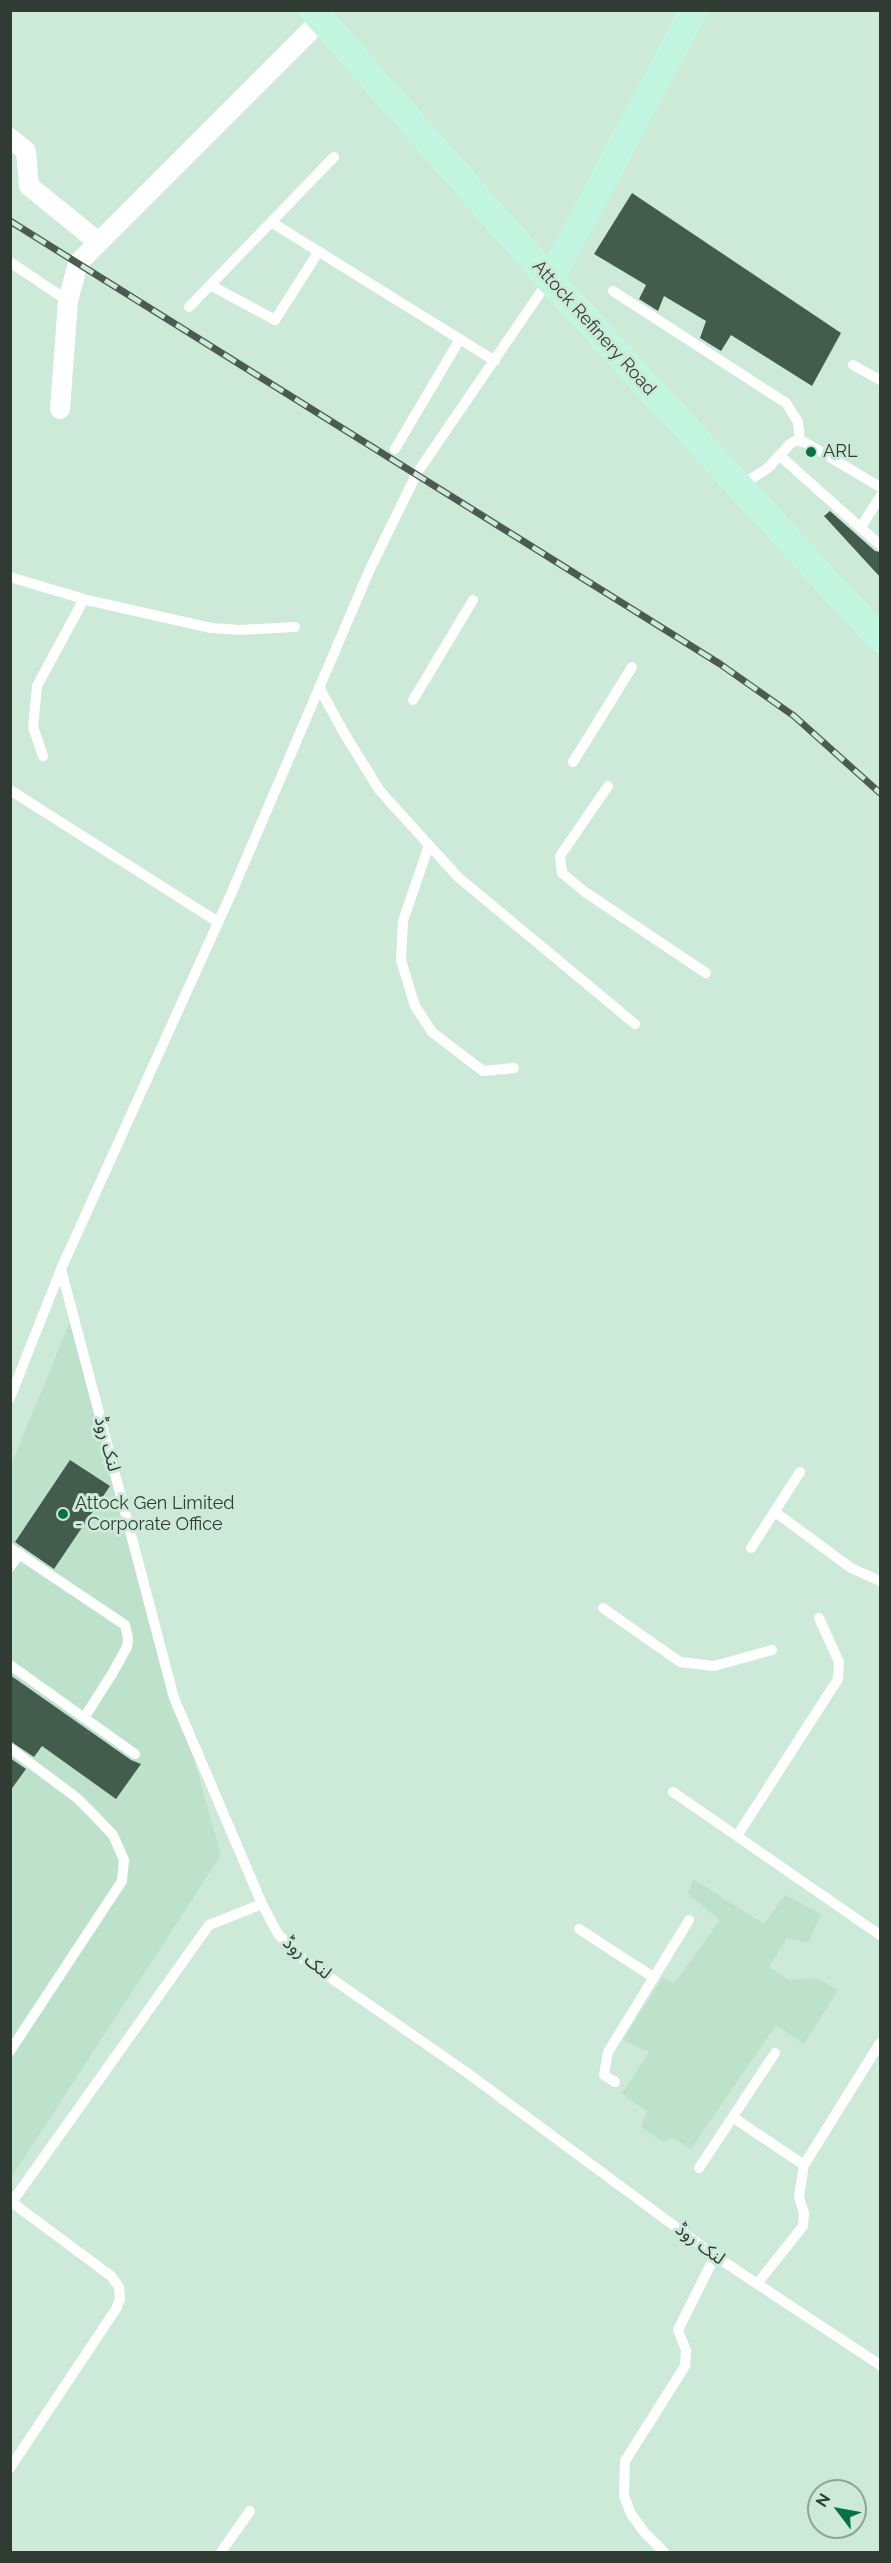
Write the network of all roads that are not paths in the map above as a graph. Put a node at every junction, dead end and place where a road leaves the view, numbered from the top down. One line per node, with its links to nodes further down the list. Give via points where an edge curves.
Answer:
1 (694, 10): 9 (street)
2 (317, 15): 6 (street); 9 (street, Attock Refinery Road)
3 (10, 138): 6 (street, via 26,151 29,186)
4 (334, 157): 5 (lane)
5 (271, 222): 7 (lane); 10 (lane)
6 (97, 241): 12 (street, via 78,263)
7 (319, 251): 10 (lane, via 275,320); 14 (lane)
8 (10, 262): 12 (lane)
9 (550, 280): 15 (lane); 22 (street, Attock Refinery Road)
10 (210, 285): 13 (lane)
11 (613, 291): 19 (lane, via 786,403 798,422)
12 (68, 301): 18 (street)
13 (189, 307)
14 (460, 339): 15 (lane); 20 (lane)
15 (495, 361): 33 (lane, via 417,473)
16 (853, 365): 17 (lane)
17 (880, 380)
18 (60, 409)
19 (800, 440): 21 (lane); 23 (lane)
20 (395, 449)
21 (779, 455): 22 (lane, via 768,468); 25 (lane)
22 (739, 486): 31 (street, Attock Refinery Road)
23 (880, 487)
24 (880, 497): 25 (lane)
25 (861, 527): 26 (lane)
26 (880, 545)
27 (10, 577): 28 (lane)
28 (84, 599): 30 (lane, via 211,628); 35 (lane, via 37,686 33,727)
29 (473, 600): 34 (lane)
30 (295, 627)
31 (880, 639)
32 (632, 667): 36 (lane)
33 (319, 687): 39 (lane, via 380,791); 40 (lane)
34 (413, 700)
35 (43, 756)
36 (573, 762)
37 (608, 786): 41 (lane, via 560,856 562,873)
38 (10, 790): 40 (lane)
39 (429, 845): 42 (lane, via 458,877); 43 (lane, via 403,921 400,960 415,1006 432,1032 483,1071)
40 (218, 922): 44 (lane)
41 (706, 973)
42 (635, 1024)
43 (514, 1068)
44 (61, 1269): 45 (lane); 61 (lane, لنک روڈ, via 174,1698)
45 (10, 1398)
46 (800, 1472): 47 (lane)
47 (775, 1512): 48 (lane); 51 (lane, via 851,1568)
48 (751, 1548)
49 (15, 1551): 50 (lane); 56 (lane, via 125,1625 127,1647)
50 (10, 1568)
51 (880, 1581)
52 (603, 1608): 54 (lane, via 681,1662 714,1666)
53 (819, 1618): 60 (lane, via 839,1662 838,1679)
54 (772, 1650)
55 (10, 1665): 56 (lane)
56 (84, 1718): 58 (lane)
57 (10, 1748): 67 (lane, via 77,1798 113,1835 124,1860 122,1881)
58 (135, 1754)
59 (673, 1792): 60 (lane)
60 (736, 1836): 64 (lane)
61 (262, 1904): 73 (lane, via 209,1925); 74 (lane, لنک روڈ, via 278,1934 302,1958 466,2072)
62 (689, 1920): 65 (lane)
63 (579, 1929): 65 (lane)
64 (880, 1935)
65 (653, 1977): 69 (lane, via 608,2052 604,2075)
66 (880, 2043): 71 (lane)
67 (10, 2051)
68 (775, 2054): 70 (lane)
69 (615, 2082)
70 (734, 2118): 71 (lane); 72 (lane)
71 (804, 2165): 75 (lane, via 799,2198 803,2226)
72 (699, 2168)
73 (11, 2201): 77 (lane, via 111,2276 119,2287 120,2299)
74 (715, 2256): 75 (lane, لنک روڈ); 80 (lane, via 678,2330 686,2350 685,2366 625,2461 624,2496 631,2514)
75 (757, 2284): 76 (lane, لنک روڈ)
76 (880, 2365)
77 (10, 2468)
78 (249, 2511): 79 (lane)
79 (221, 2553)
80 (664, 2553)

